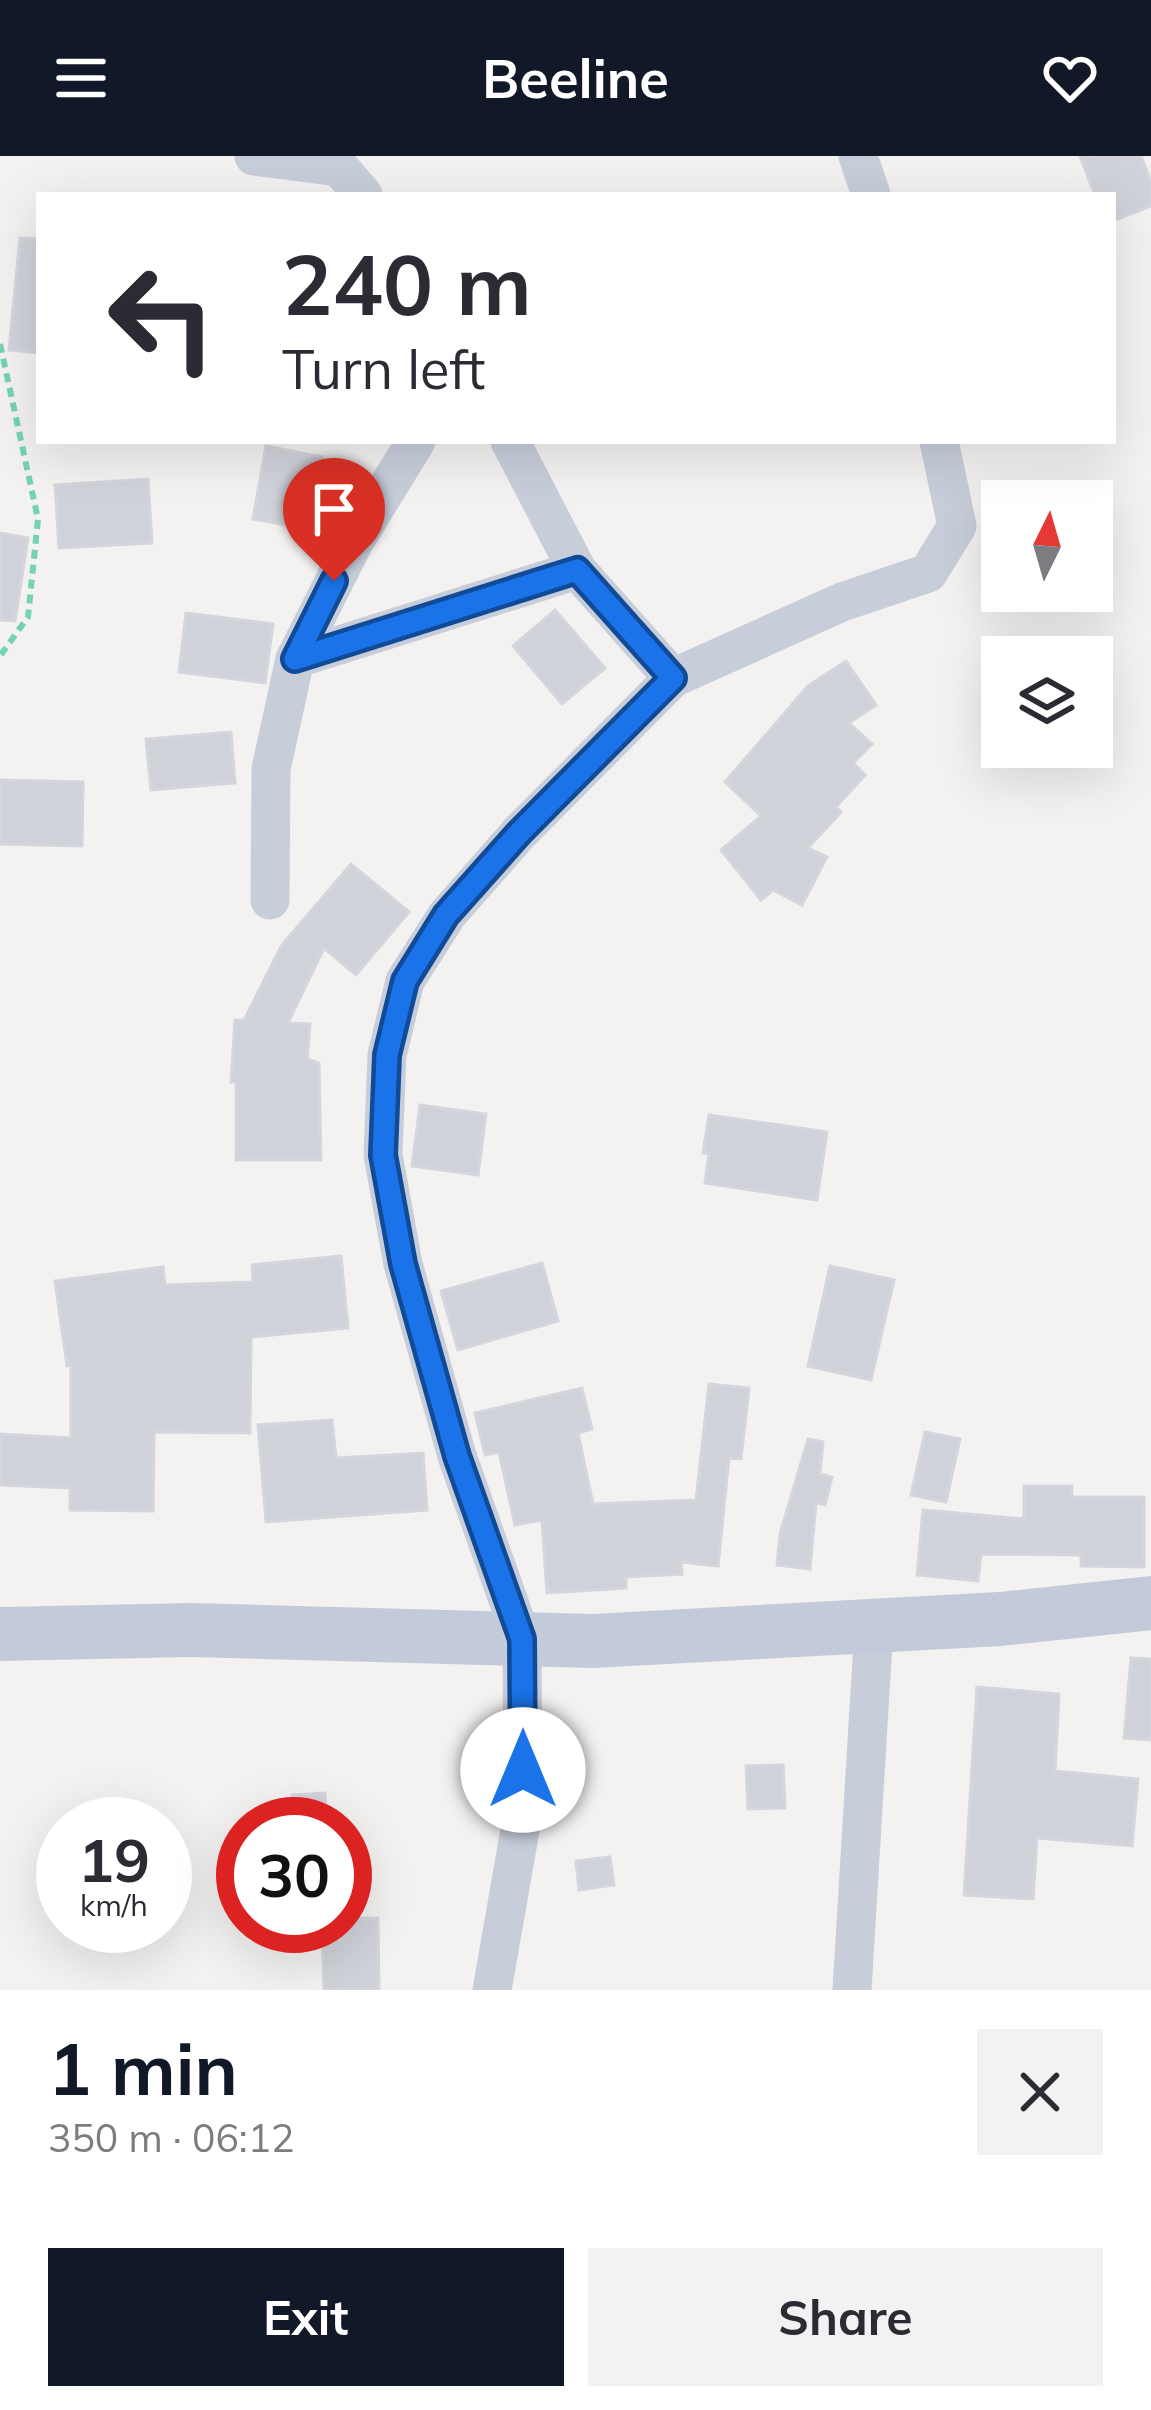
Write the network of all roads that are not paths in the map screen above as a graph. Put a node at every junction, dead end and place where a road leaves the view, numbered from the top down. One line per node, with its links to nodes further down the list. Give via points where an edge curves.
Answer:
1 (254, 156): 3 (street, via 339,167)
2 (858, 156): 4 (street)
3 (360, 192)
4 (870, 192)
5 (414, 444): 9 (street)
6 (512, 444): 8 (street)
7 (940, 444): 10 (street, via 957,526 928,573)
8 (577, 570): 9 (street); 10 (street)
9 (295, 659): 11 (street, via 271,769)
10 (673, 678): 15 (street, via 446,915 405,981 387,1055 383,1155 403,1264 457,1456)
11 (270, 900)
12 (1151, 1603): 13 (main road)
13 (874, 1626): 15 (main road); 17 (street)
14 (0, 1634): 15 (main road)
15 (522, 1639): 16 (street, via 523,1814)
16 (492, 1990)
17 (852, 1990)

